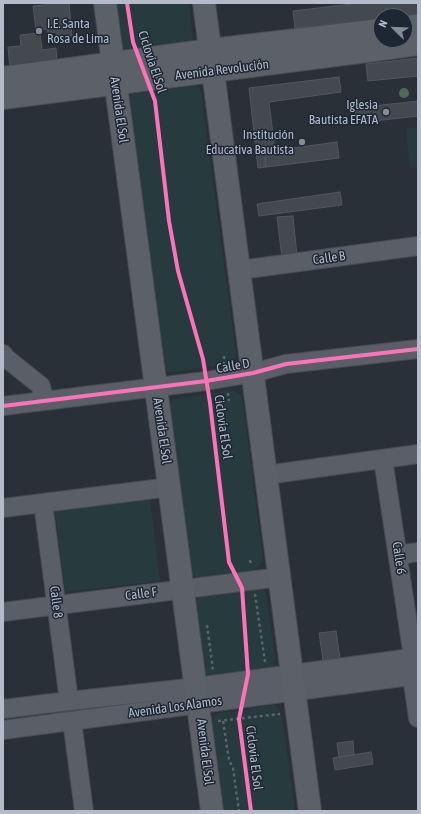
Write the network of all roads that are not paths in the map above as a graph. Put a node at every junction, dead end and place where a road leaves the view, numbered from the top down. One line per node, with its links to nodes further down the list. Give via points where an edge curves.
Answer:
1 (105, 3): 6 (main road, Avenida El Sol)
2 (204, 3): 5 (main road)
3 (373, 31): 5 (main road, Avenida Revolución)
4 (418, 44): 5 (main road, Avenida Revolución, via 367,51)
5 (212, 60): 6 (main road, Avenida Revolución); 10 (main road)
6 (114, 73): 7 (main road, Avenida Revolución); 8 (main road, Avenida Revolución); 14 (main road, Avenida El Sol)
7 (3, 78)
8 (3, 98)
9 (418, 246): 10 (street, Calle B)
10 (240, 270): 13 (main road)
11 (418, 349): 13 (street, Calle D, via 286,364)
12 (3, 354): 15 (street, via 41,386)
13 (253, 373): 14 (street, Calle D); 19 (main road)
14 (156, 387): 15 (street, Calle D); 20 (main road, Avenida El Sol)
15 (44, 401): 16 (street, Calle D)
16 (3, 406)
17 (418, 454): 18 (street)
18 (383, 459): 19 (street); 24 (street, Calle 6)
19 (266, 475): 25 (main road)
20 (170, 487): 21 (street); 26 (main road, Avenida El Sol)
21 (43, 503): 22 (street); 27 (street, Calle 8)
22 (3, 508)
23 (418, 552): 24 (street)
24 (399, 555): 29 (street, Calle 6)
25 (280, 577): 26 (street, Calle F); 31 (main road)
26 (183, 589): 27 (street, Calle F); 33 (main road, Avenida El Sol)
27 (57, 605): 28 (street, Calle F); 32 (street, Calle 8)
28 (3, 612)
29 (416, 657): 31 (street, Avenida Los Alamos)
30 (415, 675): 31 (street, Avenida Los Alamos); 35 (street)
31 (295, 692): 33 (street, Avenida Los Alamos); 33 (street, Avenida Los Alamos); 40 (main road)
32 (69, 701): 33 (street, Avenida Los Alamos); 34 (street, Avenida Los Alamos)
33 (199, 705): 36 (street, Avenida Los Alamos); 39 (main road, Avenida El Sol)
34 (3, 710)
35 (418, 718)
36 (72, 721): 37 (street, Avenida Los Alamos); 38 (street)
37 (3, 730)
38 (84, 811)
39 (212, 811)
40 (310, 811)

